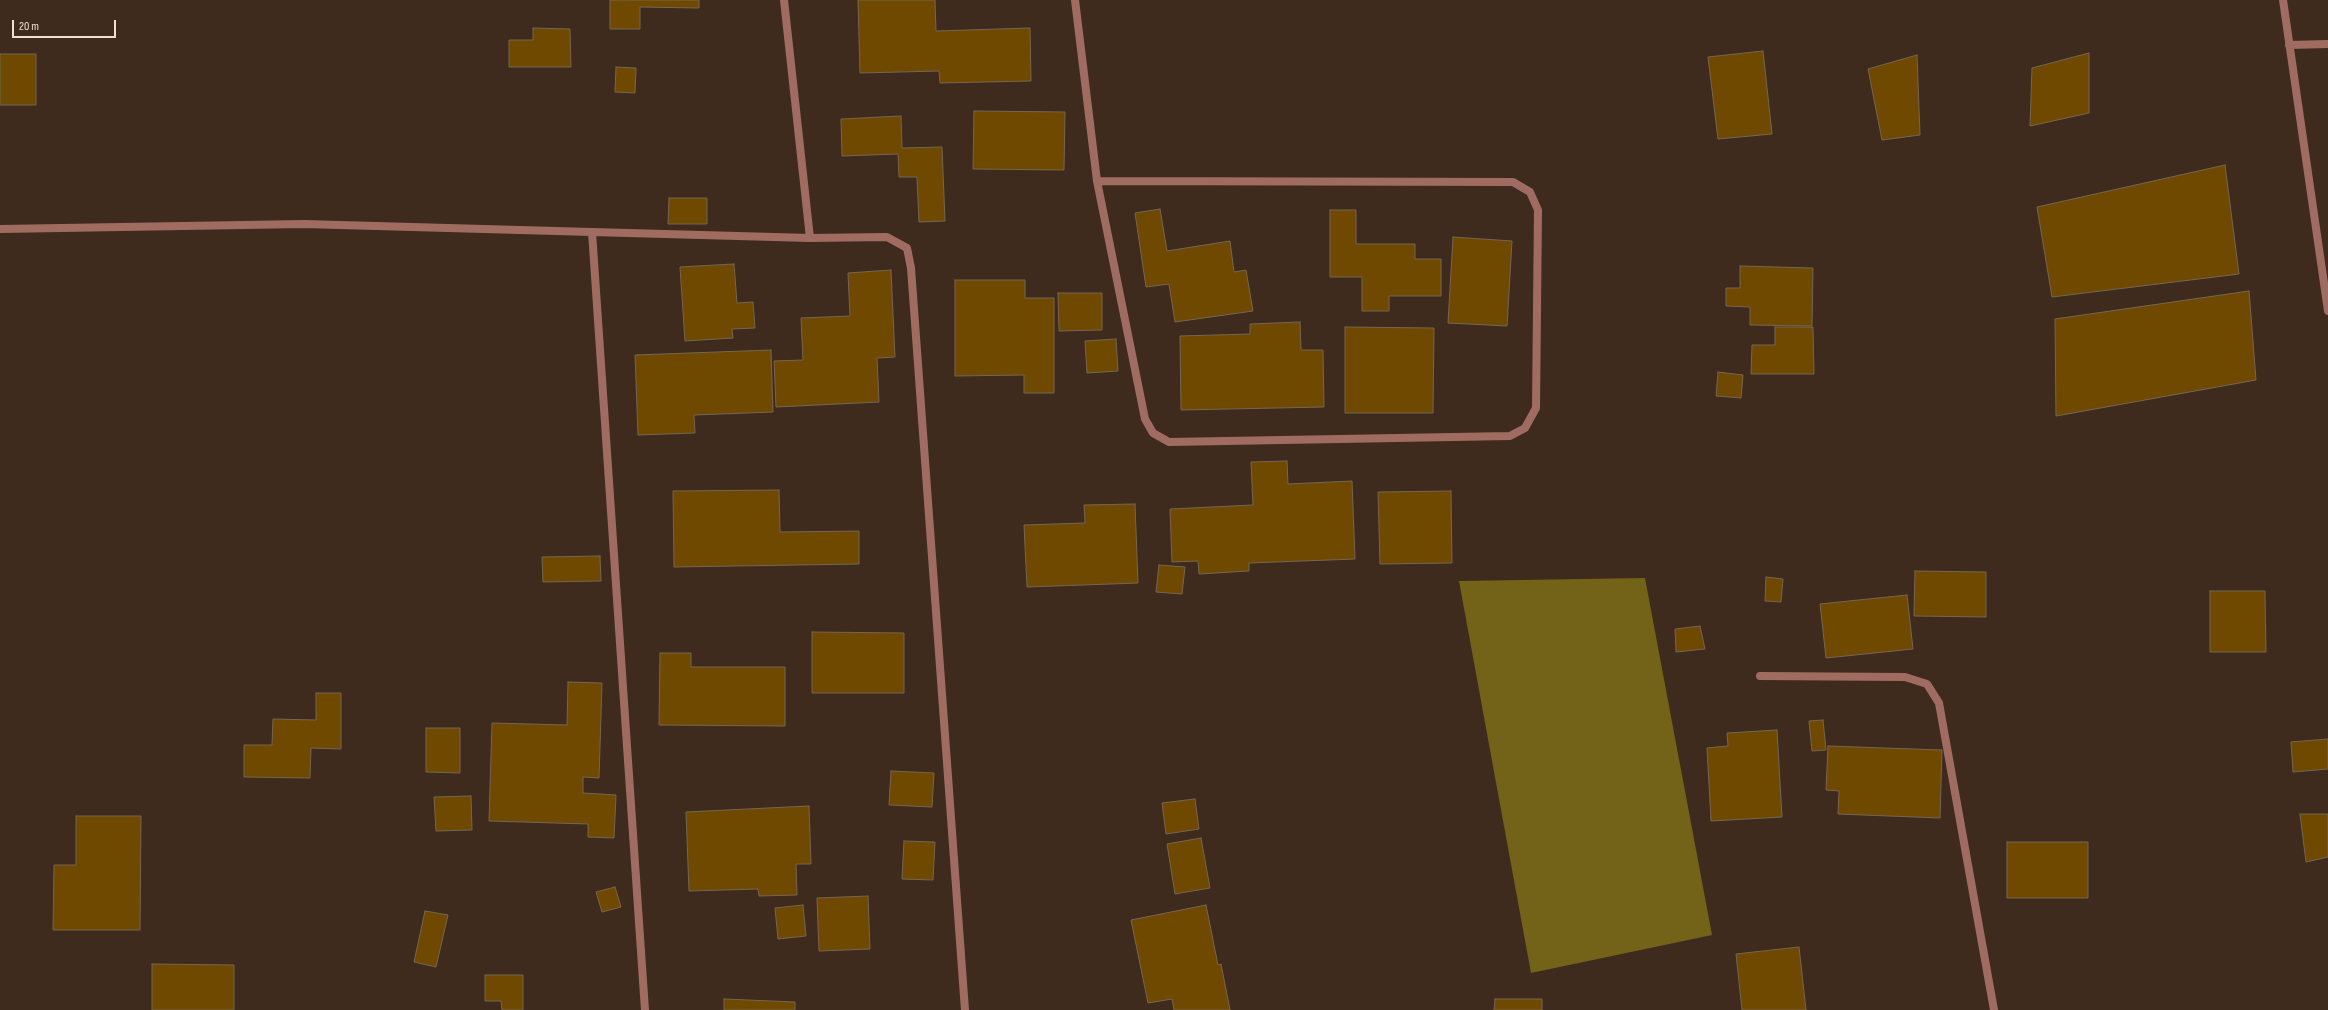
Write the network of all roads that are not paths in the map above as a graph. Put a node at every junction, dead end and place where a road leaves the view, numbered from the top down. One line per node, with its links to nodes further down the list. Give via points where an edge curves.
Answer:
1 (784, 0): 9 (street)
2 (1075, 0): 6 (street)
3 (2283, 0): 5 (street)
4 (2328, 44): 5 (street)
5 (2289, 45): 10 (street)
6 (1097, 181): 6 (street, via 1145,419 1153,433 1169,442 1510,436 1525,428 1536,408 1538,210 1530,192 1513,182)
7 (0, 230): 8 (street, via 304,224)
8 (592, 232): 9 (street); 12 (street)
9 (810, 238): 13 (street, via 887,237 907,248 911,268)
10 (2328, 311)
11 (1760, 676): 14 (street, via 1905,676 1927,684 1939,703)
12 (645, 1010)
13 (965, 1010)
14 (1994, 1010)

